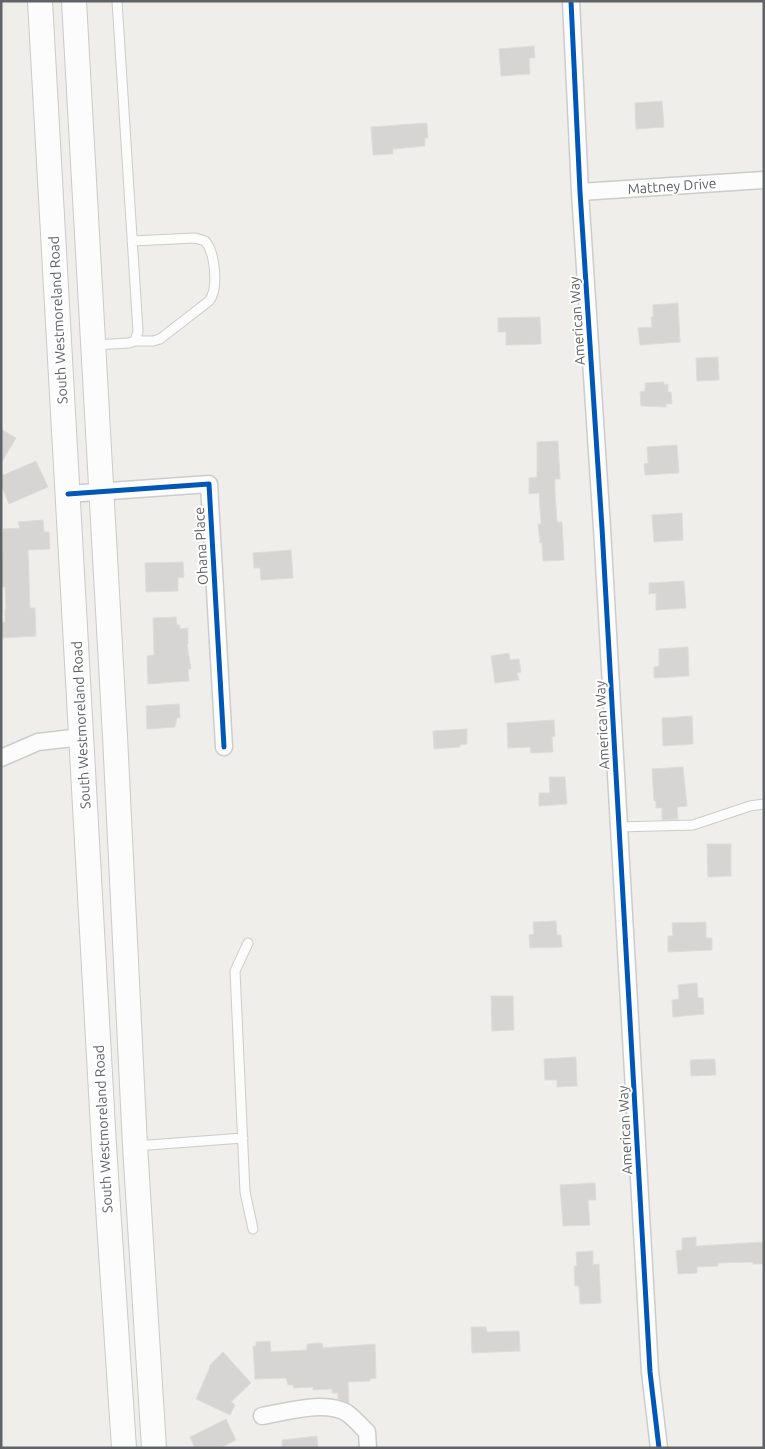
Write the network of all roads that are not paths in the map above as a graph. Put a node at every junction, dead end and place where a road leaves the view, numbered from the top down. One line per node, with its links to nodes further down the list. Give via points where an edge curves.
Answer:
1 (40, 1): 8 (main road, South Westmoreland Road)
2 (74, 1): 9 (main road)
3 (117, 1): 7 (lane)
4 (571, 1): 6 (street, American Way)
5 (764, 180): 6 (street, Mattney Drive)
6 (580, 192): 18 (street, American Way)
7 (132, 241): 10 (lane, via 138,331); 10 (lane, via 200,239 208,244 214,260 214,292 209,301 160,339)
8 (59, 330): 9 (main road); 12 (main road, South Westmoreland Road)
9 (92, 337): 10 (lane, via 129,343); 11 (main road)
10 (135, 340)
11 (102, 492): 12 (street, Ohana Place); 13 (main road); 15 (street, Ohana Place, via 209,484)
12 (68, 494): 14 (main road, South Westmoreland Road)
13 (116, 736): 14 (main road); 22 (main road)
14 (82, 737): 16 (street, via 38,742); 21 (main road, South Westmoreland Road)
15 (224, 747)
16 (1, 758)
17 (764, 804): 18 (lane, via 693,825)
18 (619, 827): 28 (street, American Way, via 650,1372)
19 (248, 943): 20 (lane, via 235,971)
20 (243, 1138): 22 (lane); 23 (lane, via 245,1192)
21 (104, 1146): 22 (main road); 25 (main road, South Westmoreland Road)
22 (135, 1146): 26 (main road)
23 (254, 1229)
24 (262, 1416): 27 (street, via 307,1408 332,1408 347,1413 367,1432)
25 (124, 1448)
26 (154, 1448)
27 (368, 1448)
28 (659, 1448)

